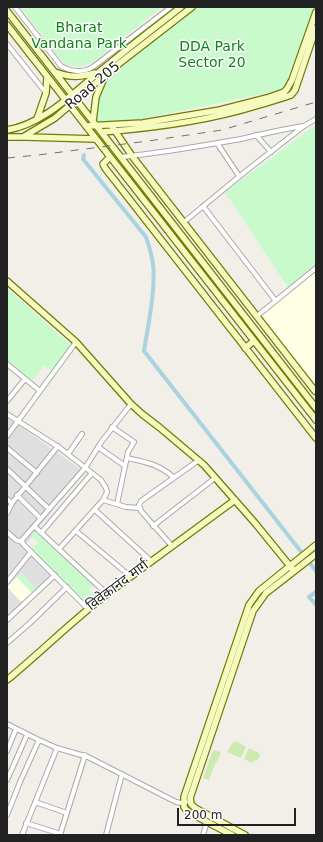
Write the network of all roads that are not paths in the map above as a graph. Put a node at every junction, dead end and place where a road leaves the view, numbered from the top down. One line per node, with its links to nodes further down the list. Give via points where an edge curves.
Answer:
1 (15, 7): 2 (street, via 61,66 72,71 94,67)
2 (171, 7)
3 (181, 7): 11 (street, Road 205)
4 (192, 7): 13 (street, Road 205)
5 (7, 11): 10 (street)
6 (316, 12): 22 (street, via 292,80 284,92 220,110 143,123)
7 (7, 25): 12 (street)
8 (316, 28): 26 (street, via 291,95 200,120)
9 (7, 44): 14 (street)
10 (55, 72): 11 (street, via 66,76); 15 (street)
11 (98, 73): 15 (street, Road 205)
12 (46, 76): 14 (street); 16 (street)
13 (104, 76): 17 (street, Road 205); 21 (street, via 96,97)
14 (46, 93): 19 (street)
15 (72, 94): 16 (street, Road 205); 17 (street)
16 (65, 100): 18 (street); 19 (street, Road 205)
17 (76, 100): 18 (street, Road 205); 21 (street)
18 (70, 105): 23 (street); 30 (street, Road 205)
19 (37, 119): 25 (street, Road 205)
20 (316, 119): 24 (street)
21 (95, 123): 22 (street); 23 (street); 27 (street)
22 (111, 125): 26 (street)
23 (86, 126): 31 (street)
24 (304, 126): 28 (street); 33 (street)
25 (7, 130)
26 (114, 131): 27 (street); 34 (street)
27 (102, 132): 36 (street)
28 (256, 135): 32 (street); 33 (street)
29 (7, 137): 30 (street)
30 (23, 137): 31 (street)
31 (96, 139): 35 (street)
32 (217, 143): 34 (street); 37 (street)
33 (271, 152): 37 (street)
34 (132, 156): 36 (street); 39 (street)
35 (110, 157): 46 (street); 48 (street, via 103,164 104,168)
36 (122, 157): 42 (street)
37 (239, 176): 38 (street)
38 (203, 206): 39 (street); 44 (street)
39 (184, 222): 41 (street)
40 (316, 268): 44 (street)
41 (222, 270): 42 (street); 45 (street)
42 (214, 277): 53 (street)
43 (7, 281): 47 (street)
44 (275, 300): 45 (street)
45 (257, 316): 52 (street)
46 (254, 341): 48 (street); 55 (street)
47 (76, 342): 51 (street); 56 (street)
48 (245, 348): 65 (street)
49 (7, 364): 50 (street)
50 (25, 378): 51 (street); 54 (street)
51 (40, 391): 61 (street)
52 (316, 391): 53 (street)
53 (312, 400): 55 (street); 57 (street); 58 (street)
54 (7, 401)
55 (302, 402): 57 (street)
56 (131, 404): 62 (street); 71 (street)
57 (306, 407): 60 (street)
58 (316, 408)
59 (7, 414): 61 (street)
60 (316, 420)
61 (18, 421): 64 (street); 66 (street)
62 (112, 427): 67 (street); 70 (street, via 134,442)
63 (82, 434): 69 (street)
64 (7, 436)
65 (316, 438)
66 (58, 446): 69 (street); 75 (street)
67 (98, 447): 72 (street); 73 (street)
68 (7, 448): 75 (street)
69 (68, 454): 73 (street)
70 (127, 458): 72 (street); 77 (street, via 155,465)
71 (199, 460): 77 (street); 78 (street)
72 (125, 466): 85 (street)
73 (85, 468): 76 (street); 87 (street)
74 (7, 469): 79 (street)
75 (37, 473): 79 (street)
76 (92, 473): 82 (street, via 102,480 106,488); 95 (street)
77 (173, 477): 86 (street, via 141,501)
78 (215, 478): 83 (street); 92 (street)
79 (25, 487): 80 (street); 87 (street)
80 (18, 495): 84 (street); 90 (street)
81 (7, 500): 84 (street)
82 (103, 500): 85 (street); 88 (street)
83 (235, 500): 98 (street, विवेकानंद मार्ग); 103 (street)
84 (12, 503): 89 (street)
85 (117, 504): 86 (street)
86 (139, 508): 92 (street)
87 (49, 509): 90 (street)
88 (95, 510): 93 (street); 102 (street)
89 (7, 513)
90 (40, 518): 91 (street)
91 (34, 526): 95 (street); 96 (street)
92 (153, 526): 98 (street)
93 (76, 531): 99 (street); 105 (street)
94 (7, 532): 96 (street)
95 (41, 533): 99 (street)
96 (22, 542): 100 (street)
97 (316, 545): 103 (street)
98 (172, 546): 102 (street, विवेकानंद मार्ग)
99 (59, 549): 108 (street)
100 (31, 552): 104 (street); 106 (street)
101 (316, 554): 103 (street)
102 (151, 561): 105 (street, विवेकानंद मार्ग)
103 (292, 569): 122 (street, via 266,593 252,611); 124 (street, via 258,591 249,605)
104 (55, 575): 107 (street); 110 (street)
105 (130, 576): 108 (street, विवेकानंद मार्ग)
106 (7, 582)
107 (67, 587): 109 (street); 111 (street)
108 (107, 594): 109 (street, विवेकानंद मार्ग)
109 (88, 609): 112 (street, विवेकानंद मार्ग)
110 (7, 620)
111 (7, 643)
112 (7, 680)
113 (7, 724): 114 (street)
114 (16, 729): 115 (street); 118 (street)
115 (27, 735): 116 (street); 121 (street)
116 (39, 740): 117 (street); 126 (street)
117 (57, 748): 119 (street); 123 (street)
118 (7, 751)
119 (85, 755): 120 (street); 125 (street)
120 (122, 774): 124 (street, via 176,802); 132 (street)
121 (7, 780)
122 (190, 800): 124 (street); 135 (street, via 195,808)
123 (35, 802): 125 (street); 128 (street)
124 (184, 803): 127 (street, via 188,812)
125 (67, 813): 130 (street)
126 (7, 815)
127 (207, 822): 129 (street); 133 (street)
128 (26, 823): 130 (street); 131 (street)
129 (220, 832): 134 (street)
130 (60, 834)
131 (22, 835)
132 (106, 835)
133 (203, 835)
134 (232, 835)
135 (245, 835)

